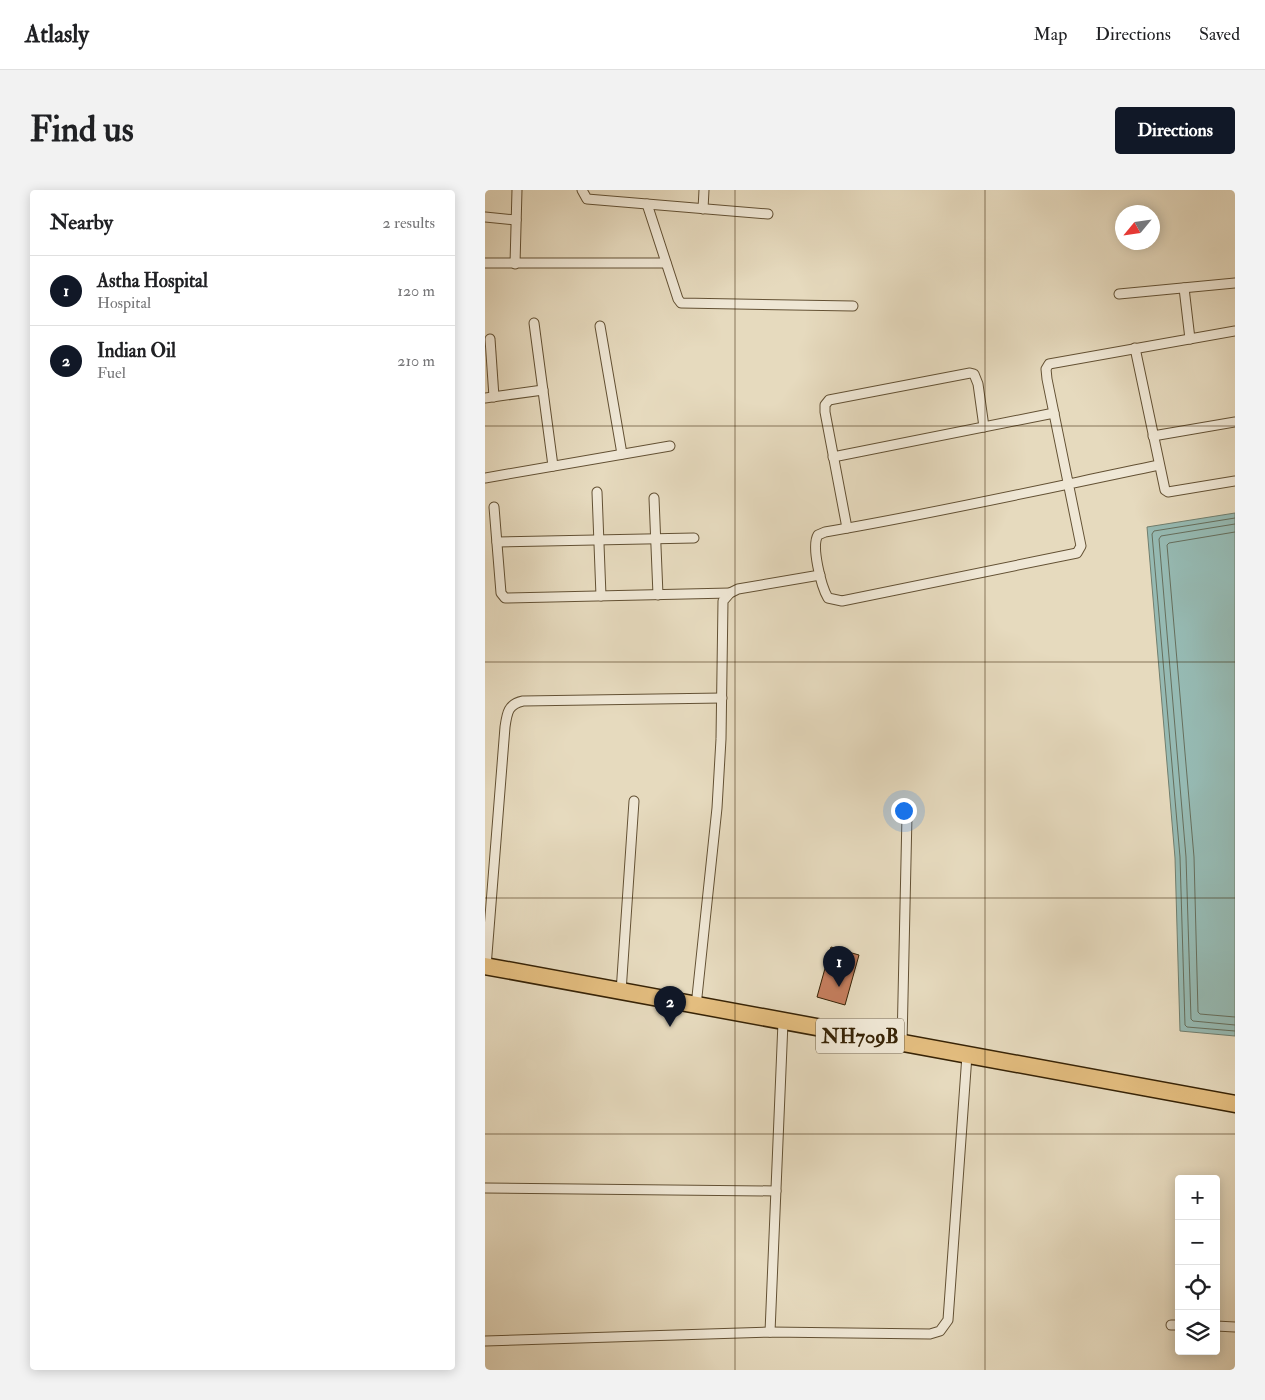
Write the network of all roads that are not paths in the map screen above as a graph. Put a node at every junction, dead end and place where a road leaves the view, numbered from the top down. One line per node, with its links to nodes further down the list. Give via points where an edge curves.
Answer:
1 (517, 190): 8 (street)
2 (582, 190): 4 (street, via 587,199)
3 (704, 190): 5 (street)
4 (647, 204): 5 (street); 10 (street)
5 (703, 209): 6 (street)
6 (768, 214)
7 (485, 217): 8 (street)
8 (516, 220): 11 (street)
9 (485, 263): 11 (street)
10 (666, 263): 11 (street); 15 (street, via 678,299 685,304)
11 (515, 264)
12 (1235, 283): 13 (street)
13 (1184, 288): 14 (street); 20 (street)
14 (1119, 294)
15 (853, 306)
16 (534, 323): 22 (street)
17 (600, 326): 29 (street)
18 (1235, 331): 20 (street)
19 (490, 339): 23 (street)
20 (1190, 339): 21 (street)
21 (1135, 348): 24 (street, via 1049,364 1047,379); 27 (street)
22 (543, 390): 23 (street); 32 (street)
23 (489, 397)
24 (1054, 413): 26 (street); 35 (street)
25 (1235, 422): 27 (street)
26 (985, 427): 30 (street); 30 (street, via 978,384 971,373 834,398 825,405)
27 (1153, 436): 31 (street)
28 (671, 446): 29 (street)
29 (622, 454): 32 (street)
30 (833, 457): 39 (street)
31 (1159, 465): 34 (street, via 1163,485 1168,492); 35 (street)
32 (553, 466): 33 (street)
33 (485, 478)
34 (1235, 481)
35 (1069, 484): 39 (street); 44 (street, via 1081,546 1077,553 842,600 828,598)
36 (597, 492): 42 (street)
37 (653, 498): 41 (street)
38 (494, 507): 43 (street)
39 (847, 528): 44 (street, via 825,532 815,539)
40 (694, 538): 41 (street)
41 (655, 539): 42 (street); 46 (street)
42 (599, 540): 43 (street); 47 (street)
43 (497, 542): 47 (street, via 501,593 505,598)
44 (820, 575): 45 (street)
45 (729, 593): 46 (street); 48 (street, via 722,608)
46 (658, 595): 47 (street)
47 (601, 596)
48 (722, 698): 51 (street, via 523,701 510,707 505,727); 53 (street, via 714,840)
49 (634, 801): 52 (street)
50 (907, 815): 55 (street)
51 (485, 966): 52 (highway, NH709B)
52 (621, 992): 53 (highway, NH709B)
53 (696, 1006): 54 (highway, NH709B)
54 (783, 1022): 55 (highway, NH709B); 59 (street)
55 (902, 1044): 56 (highway, NH709B)
56 (967, 1055): 57 (highway, NH709B); 62 (street, via 946,1326 930,1334)
57 (1235, 1104)
58 (485, 1188): 59 (street)
59 (776, 1190): 62 (street)
60 (1220, 1326): 61 (street)
61 (1235, 1327)
62 (770, 1332): 63 (street)
63 (485, 1342)

